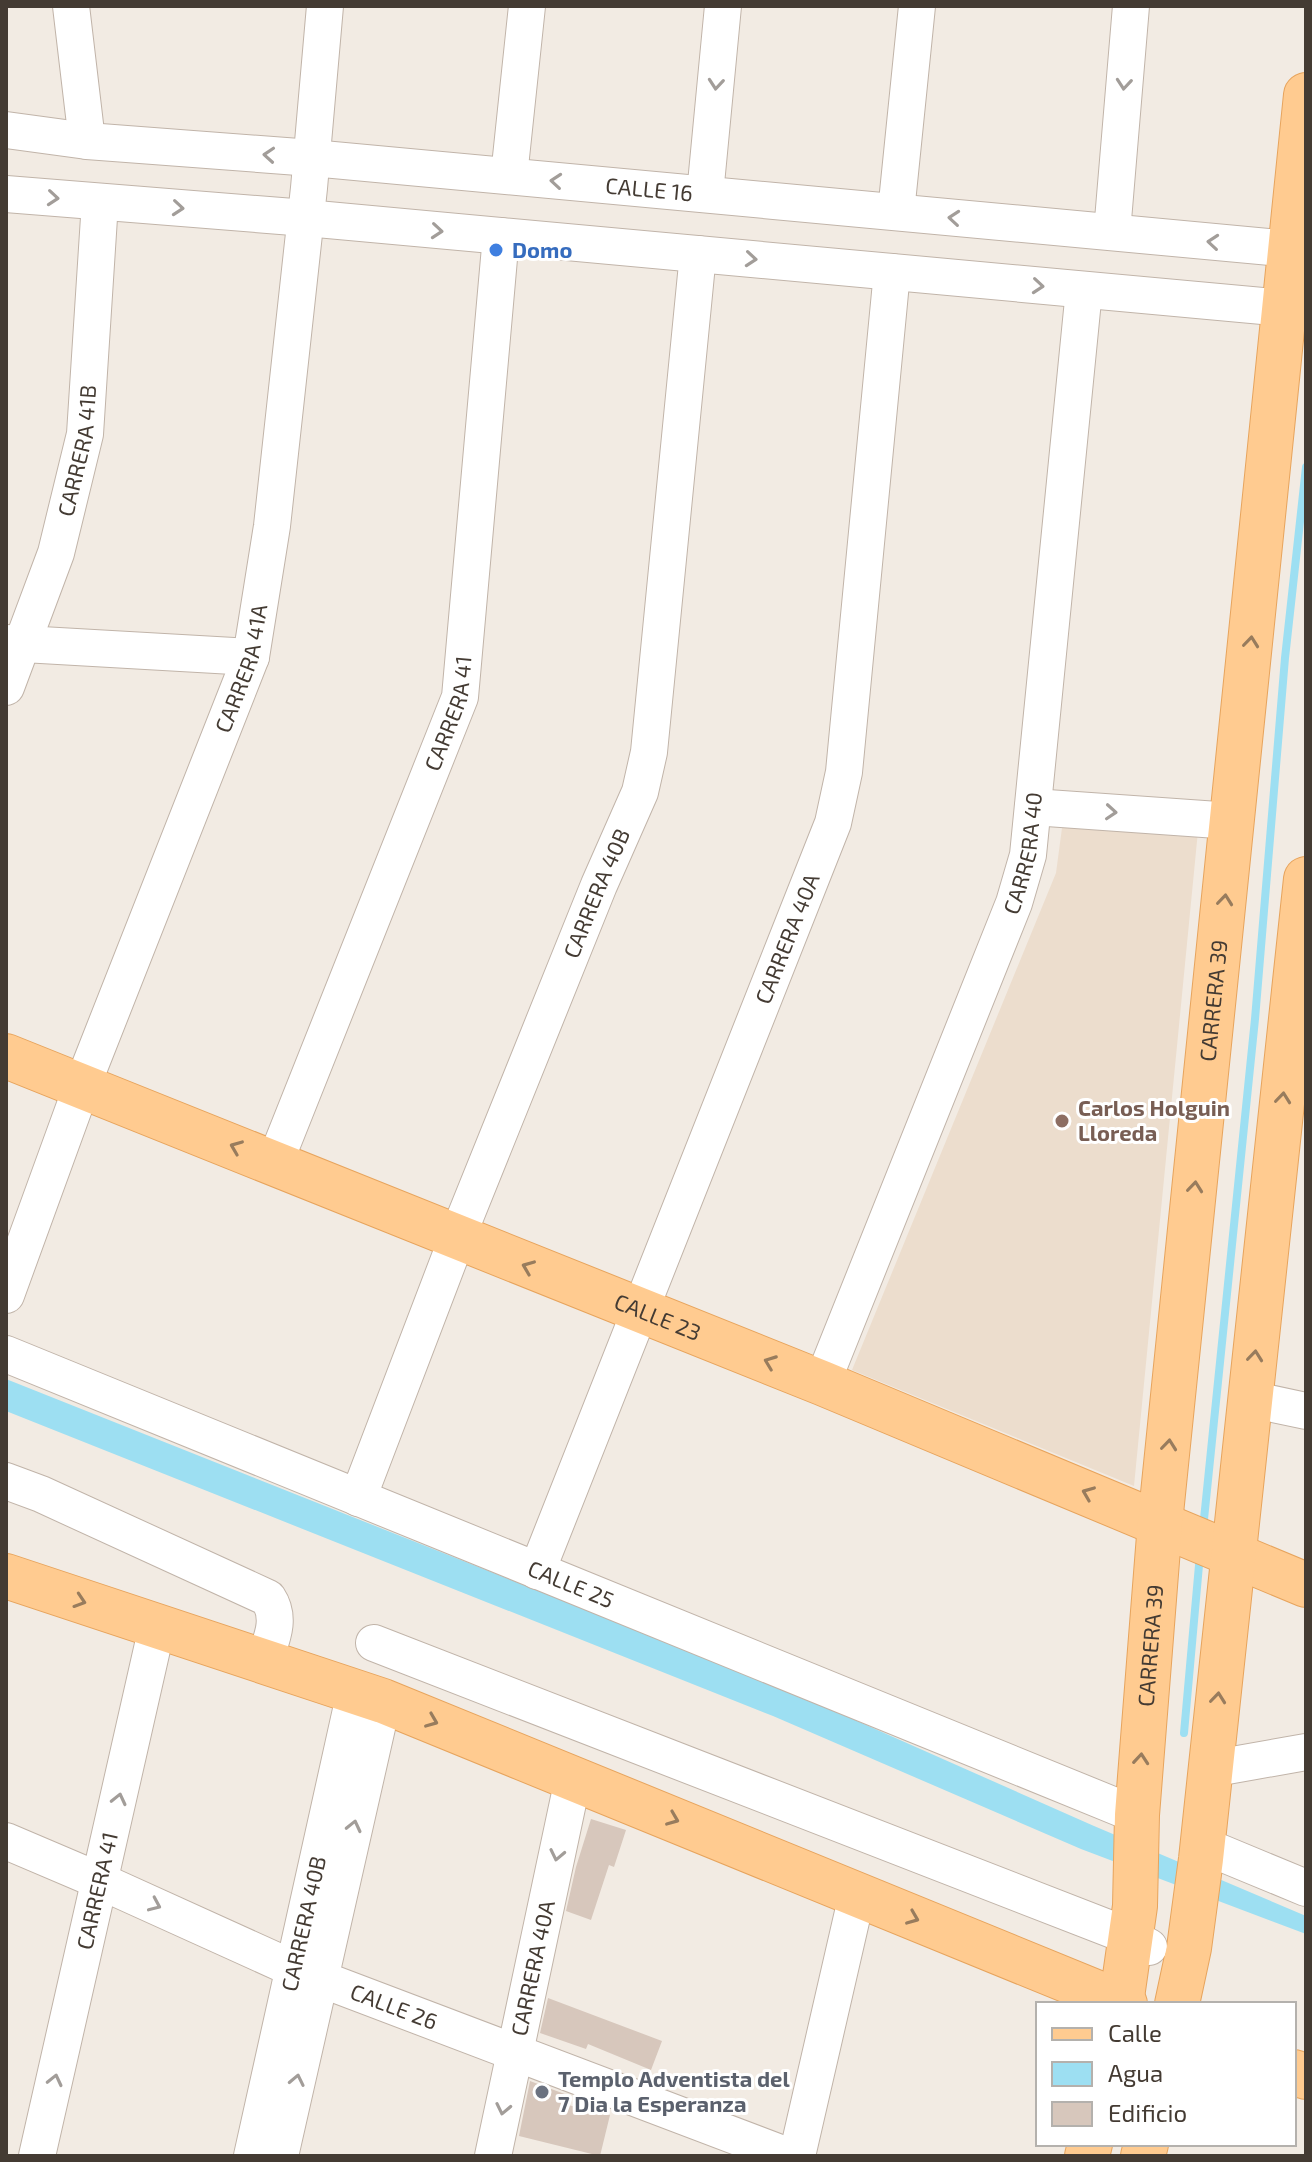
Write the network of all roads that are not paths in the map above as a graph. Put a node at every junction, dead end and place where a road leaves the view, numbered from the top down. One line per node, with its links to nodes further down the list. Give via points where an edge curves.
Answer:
1 (71, 6): 9 (street)
2 (325, 6): 10 (street, CARRERA 41A)
3 (527, 6): 11 (street)
4 (723, 6): 13 (street, one-way to 13)
5 (917, 6): 15 (street)
6 (1131, 6): 17 (street, one-way to 17)
7 (1306, 95): 19 (main road, CARRERA 39)
8 (6, 130): 9 (street, CALLE 16)
9 (87, 141): 10 (street, CALLE 16, one-way to 9)
10 (312, 158): 11 (street, CALLE 16); 16 (street, CARRERA 41A)
11 (509, 176): 13 (street, CALLE 16, one-way to 11)
12 (6, 194): 14 (street, one-way to 14)
13 (705, 194): 15 (street, CALLE 16)
14 (100, 202): 16 (street, one-way to 16); 24 (street, CARRERA 41B, via 85,434 56,553)
15 (896, 212): 17 (street, CALLE 16, one-way to 15)
16 (306, 218): 18 (street, one-way to 18); 25 (street, CARRERA 41A, via 272,526)
17 (1112, 232): 19 (street, CALLE 16, one-way to 17)
18 (501, 236): 20 (street); 33 (street, CARRERA 41, via 460,697)
19 (1291, 249): 23 (main road, CARRERA 39)
20 (698, 254): 21 (street, one-way to 21); 34 (street, CARRERA 40B, via 649,752 640,792)
21 (892, 272): 22 (street, one-way to 22); 36 (street, CARRERA 40A, via 844,772 833,823)
22 (1084, 290): 23 (street); 27 (street, CARRERA 40)
23 (1284, 308): 28 (main road, CARRERA 39, one-way to 23)
24 (15, 643): 25 (street); 26 (street, CARRERA 41B)
25 (251, 657): 32 (street, CARRERA 41A)
26 (6, 687)
27 (1033, 807): 28 (street, one-way to 28); 38 (street, CARRERA 40, via 1028,855 1014,903)
28 (1232, 821): 43 (main road, CARRERA 39, one-way to 28)
29 (1306, 879): 30 (main road, CARRERA 39)
30 (1298, 1041): 39 (main road, CARRERA 39, one-way to 30)
31 (6, 1056): 32 (main road, CALLE 23)
32 (82, 1086): 33 (main road, CALLE 23, one-way to 32); 35 (street, CARRERA 41A)
33 (275, 1162): 34 (main road, CALLE 23)
34 (457, 1238): 36 (main road, CALLE 23, one-way to 34); 42 (street, CARRERA 40B)
35 (6, 1295)
36 (639, 1312): 38 (main road, CALLE 23, one-way to 36); 44 (street, CARRERA 40A)
37 (6, 1354): 42 (street, CALLE 25)
38 (822, 1383): 43 (main road, CALLE 23, one-way to 38)
39 (1250, 1399): 40 (street); 43 (main road, CARRERA 39)
40 (1306, 1411)
41 (6, 1481): 49 (street, via 268,1598 276,1619)
42 (358, 1498): 44 (street, CALLE 25)
43 (1194, 1538): 46 (main road, CALLE 23); 52 (main road, CARRERA 39, one-way to 43); 57 (main road, CARRERA 39, one-way to 43)
44 (537, 1571): 57 (street, CALLE 25)
45 (6, 1576): 47 (main road, one-way to 47)
46 (1306, 1585)
47 (157, 1627): 49 (main road); 56 (street, CARRERA 41, one-way to 47)
48 (374, 1643): 57 (street)
49 (264, 1662): 50 (main road)
50 (369, 1696): 53 (main road, one-way to 53); 60 (street, CARRERA 40B)
51 (1306, 1752): 52 (street)
52 (1210, 1769): 55 (main road, CARRERA 39)
53 (573, 1779): 59 (main road, one-way to 59); 65 (street, CARRERA 40A, one-way to 65)
54 (6, 1841): 56 (street, CALLE 26)
55 (1199, 1868): 58 (street); 64 (main road, CARRERA 39)
56 (100, 1881): 60 (street, CALLE 26, one-way to 60); 66 (street, CARRERA 41, one-way to 56)
57 (1138, 1886): 62 (main road, CARRERA 39); 63 (main road, CARRERA 39)
58 (1306, 1888)
59 (857, 1895): 61 (main road, one-way to 61); 71 (street)
60 (306, 1973): 65 (street, CALLE 26); 67 (street, CARRERA 40B); 68 (street, CARRERA 40B, one-way to 60)
61 (1118, 2002)
62 (1123, 2002)
63 (1167, 2002)
64 (1177, 2002)
65 (515, 2052): 69 (street, CARRERA 40A, one-way to 69); 70 (street, CALLE 26)
66 (37, 2156)
67 (252, 2156)
68 (280, 2156)
69 (493, 2156)
70 (788, 2156)
71 (797, 2156)

